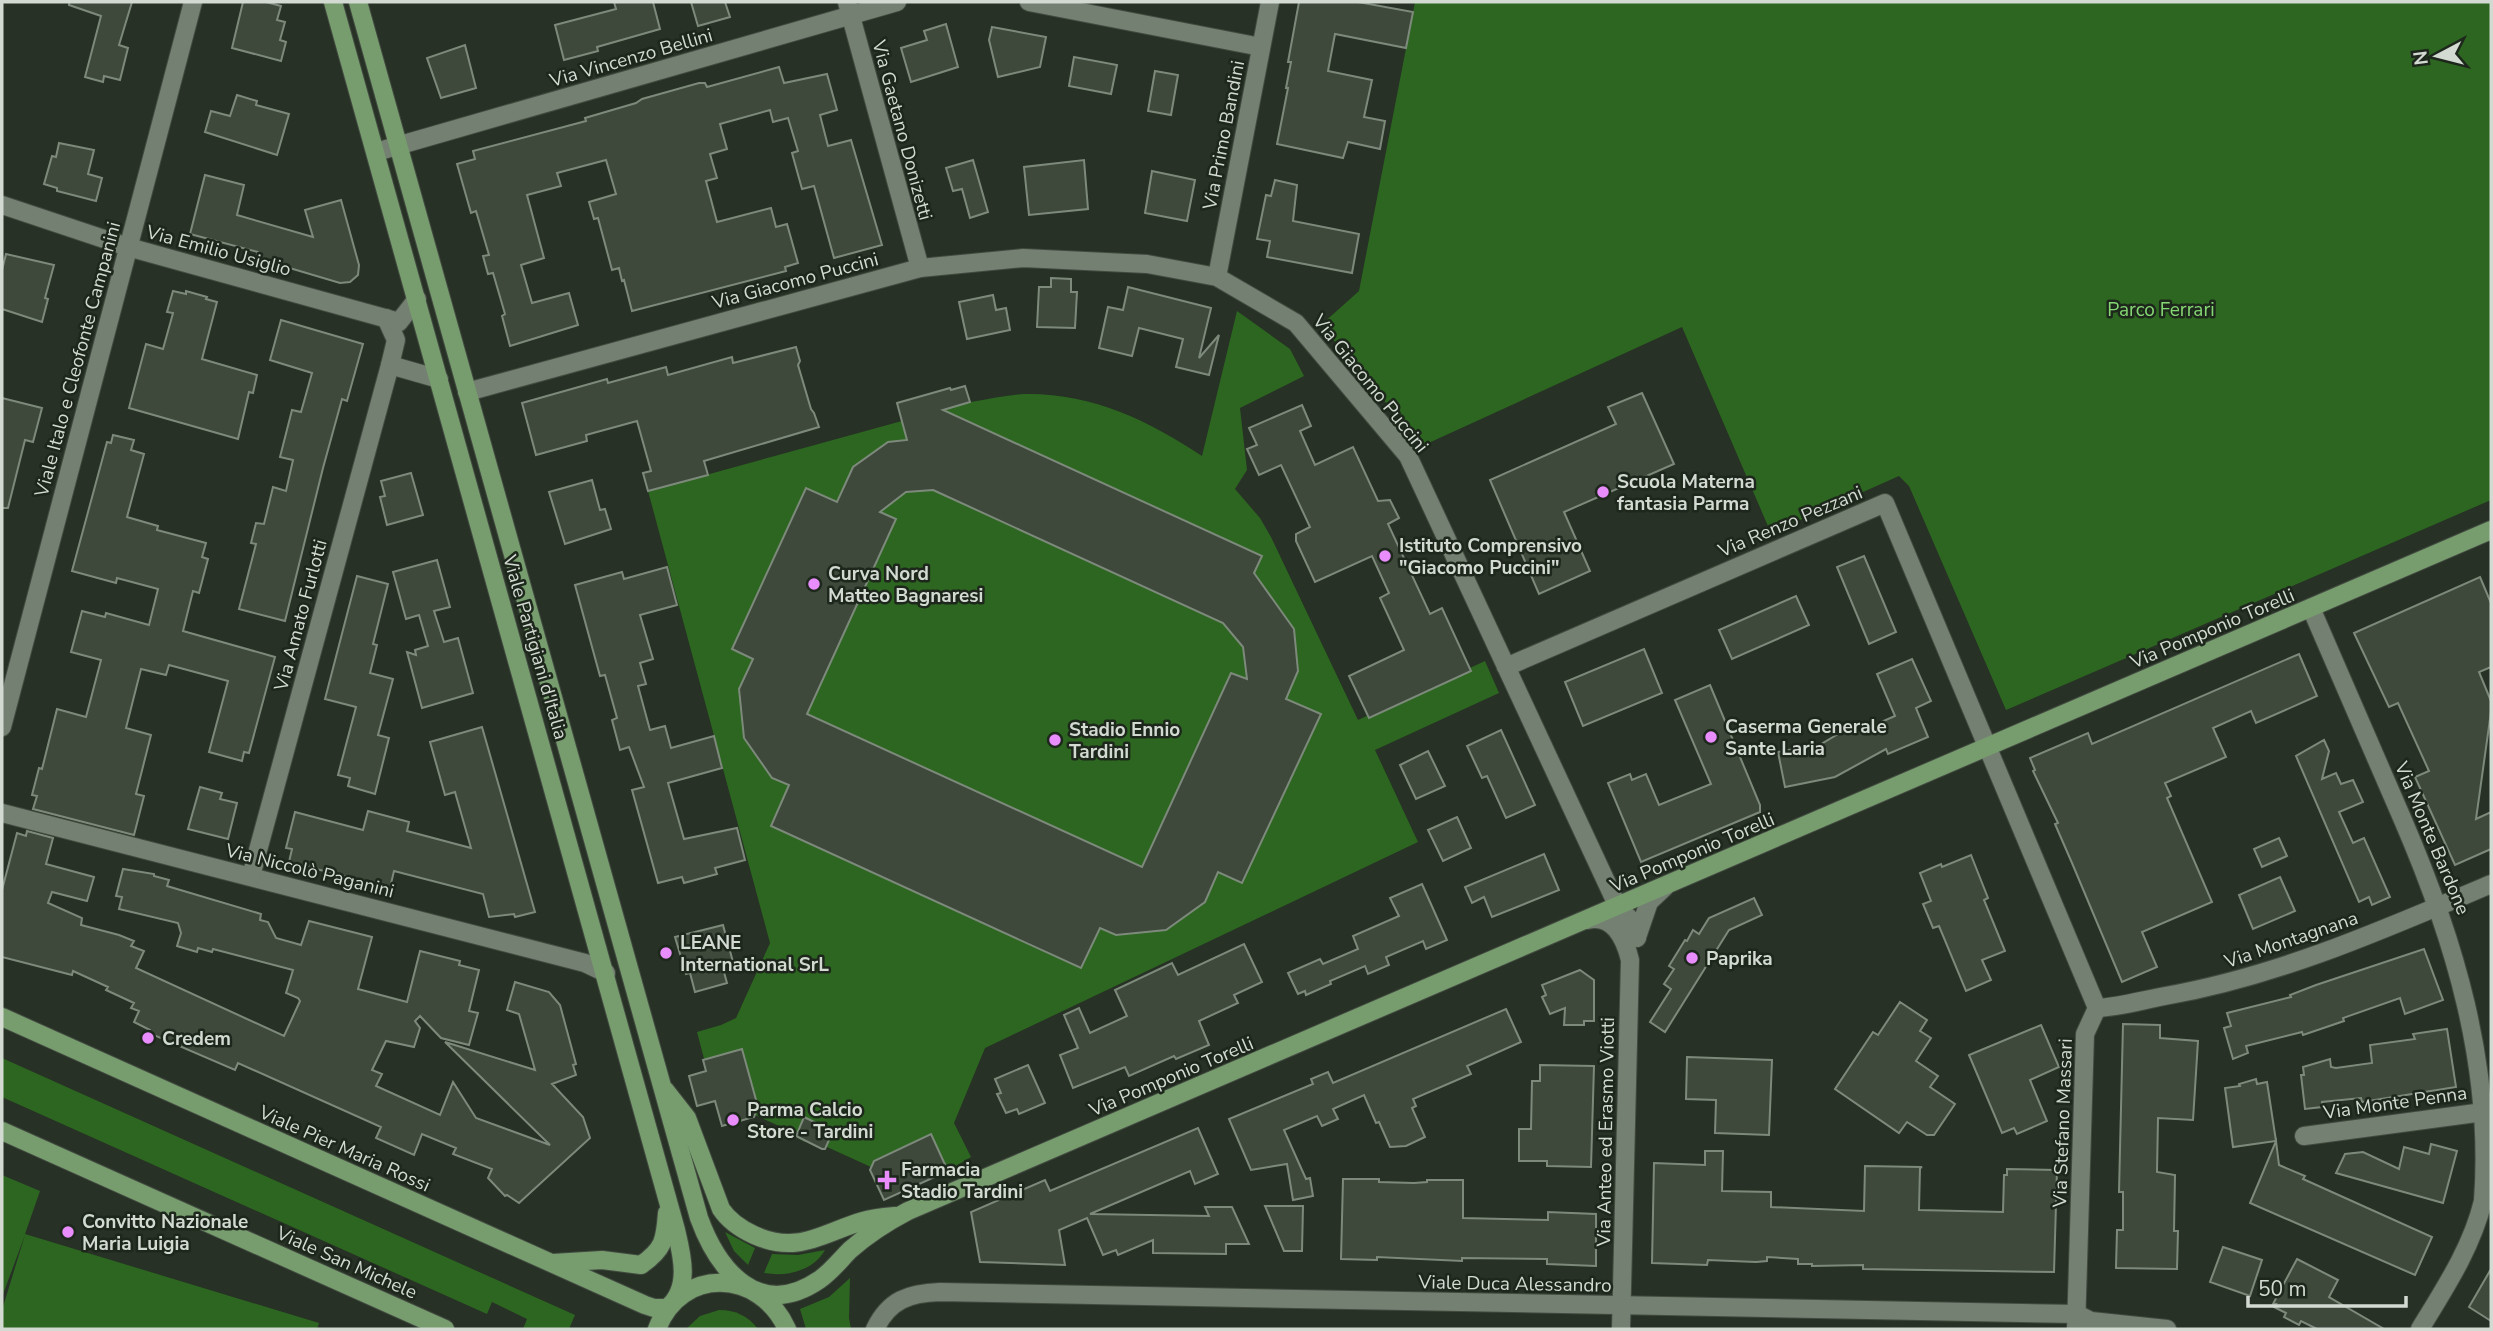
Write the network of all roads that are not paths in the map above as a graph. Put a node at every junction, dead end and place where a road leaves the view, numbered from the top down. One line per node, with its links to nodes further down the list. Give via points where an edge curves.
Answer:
1 (193, 2): 12 (street, Viale Italo e Cleofonte Campanini)
2 (333, 2): 10 (main road, Viale Partigiani d'Italia)
3 (358, 2): 9 (main road, Viale Partigiani d'Italia)
4 (897, 2): 7 (street, Via Vincenzo Bellini)
5 (1029, 2): 8 (street)
6 (1270, 2): 8 (street, Via Primo Bandini)
7 (849, 9): 9 (street, Via Vincenzo Bellini); 13 (street, Via Gaetano Donizetti)
8 (1261, 47): 14 (street, Via Primo Bandini)
9 (398, 146): 10 (street, Via Vincenzo Bellini); 19 (main road, Viale Partigiani d'Italia)
10 (376, 152): 15 (main road, Viale Partigiani d'Italia)
11 (2, 205): 12 (street, Via Emilio Usiglio)
12 (128, 247): 16 (street, Via Emilio Usiglio); 23 (street, Viale Italo e Cleofonte Campanini)
13 (920, 268): 14 (street, Via Giacomo Puccini, via 1023,258 1147,264); 19 (street, Via Giacomo Puccini)
14 (1217, 277): 22 (street, Via Giacomo Puccini, via 1296,323 1408,456)
15 (417, 299): 16 (street, via 399,322); 18 (main road, Viale Partigiani d'Italia)
16 (386, 318): 17 (street, Via Amato Furlotti, via 396,340)
17 (390, 365): 18 (street); 26 (street, Via Amato Furlotti)
18 (439, 379): 34 (main road, Viale Partigiani d'Italia)
19 (467, 392): 37 (main road, Viale Partigiani d'Italia)
20 (2491, 530): 21 (main road, Via Pomponio Torelli)
21 (2311, 608): 24 (main road, Via Pomponio Torelli); 29 (street, Via Monte Bardone)
22 (1506, 667): 24 (street, Via Renzo Pezzani, via 1885,503); 30 (street, Via Giacomo Puccini)
23 (2, 727)
24 (1987, 748): 28 (main road, Via Pomponio Torelli); 35 (street)
25 (2, 813): 26 (street, Via Niccolò Paganini)
26 (251, 876): 34 (street, Via Niccolò Paganini, via 585,963)
27 (2491, 884): 29 (street, Via Montagnana)
28 (1669, 885): 30 (main road, Via Pomponio Torelli); 32 (street, Via Anteo ed Erasmo Viotti, via 1649,902)
29 (2440, 906): 35 (street, Via Montagnana, via 2245,979); 38 (street, Via Monte Bardone, via 2484,1041)
30 (1618, 907): 31 (main road, Via Pomponio Torelli); 32 (street, via 1632,921)
31 (1587, 920): 33 (street, Via Anteo ed Erasmo Viotti, via 1602,919 1615,927); 42 (main road, Via Pomponio Torelli)
32 (1637, 938): 33 (street, Via Anteo ed Erasmo Viotti)
33 (1630, 960): 46 (street, Via Anteo ed Erasmo Viotti)
34 (606, 974): 41 (main road, Viale Partigiani d'Italia)
35 (2097, 1008): 47 (street, Via Stefano Massari, via 2085,1034)
36 (2, 1017): 43 (main road, Viale Pier Maria Rossi)
37 (657, 1070): 42 (main road, Via Pomponio Torelli, via 667,1094 687,1118 721,1209 747,1231 795,1244 861,1221); 44 (main road, Viale Partigiani d'Italia, via 707,1238 725,1268)
38 (2491, 1111): 40 (street, Via Monte Penna); 54 (street, Via Monte Bardone, via 2479,1214 2461,1258)
39 (2, 1131): 48 (main road, Viale San Michele)
40 (2304, 1136)
41 (668, 1199): 43 (main road, via 664,1241 640,1265 602,1260); 45 (main road, Viale Partigiani d'Italia, via 683,1272 682,1285)
42 (908, 1211): 44 (main road, Via Pomponio Torelli, via 870,1234 811,1284 782,1293)
43 (550, 1264): 45 (main road, Viale Pier Maria Rossi, via 648,1306 663,1309)
44 (748, 1287): 45 (main road, Via Pomponio Torelli, via 708,1285); 50 (main road, Viale Partigiani d'Italia, via 776,1308)
45 (671, 1305): 49 (main road, Viale Partigiani d'Italia)
46 (1621, 1306): 47 (street, Viale Duca Alessandro); 51 (street, Viale Duca Alessandro, via 931,1292 903,1297); 52 (street, Via Anteo ed Erasmo Viotti)
47 (2076, 1322): 53 (street, Viale Duca Alessandro)
48 (445, 1329)
49 (657, 1329)
50 (787, 1329)
51 (875, 1329)
52 (1620, 1329)
53 (2167, 1329)
54 (2420, 1329)

